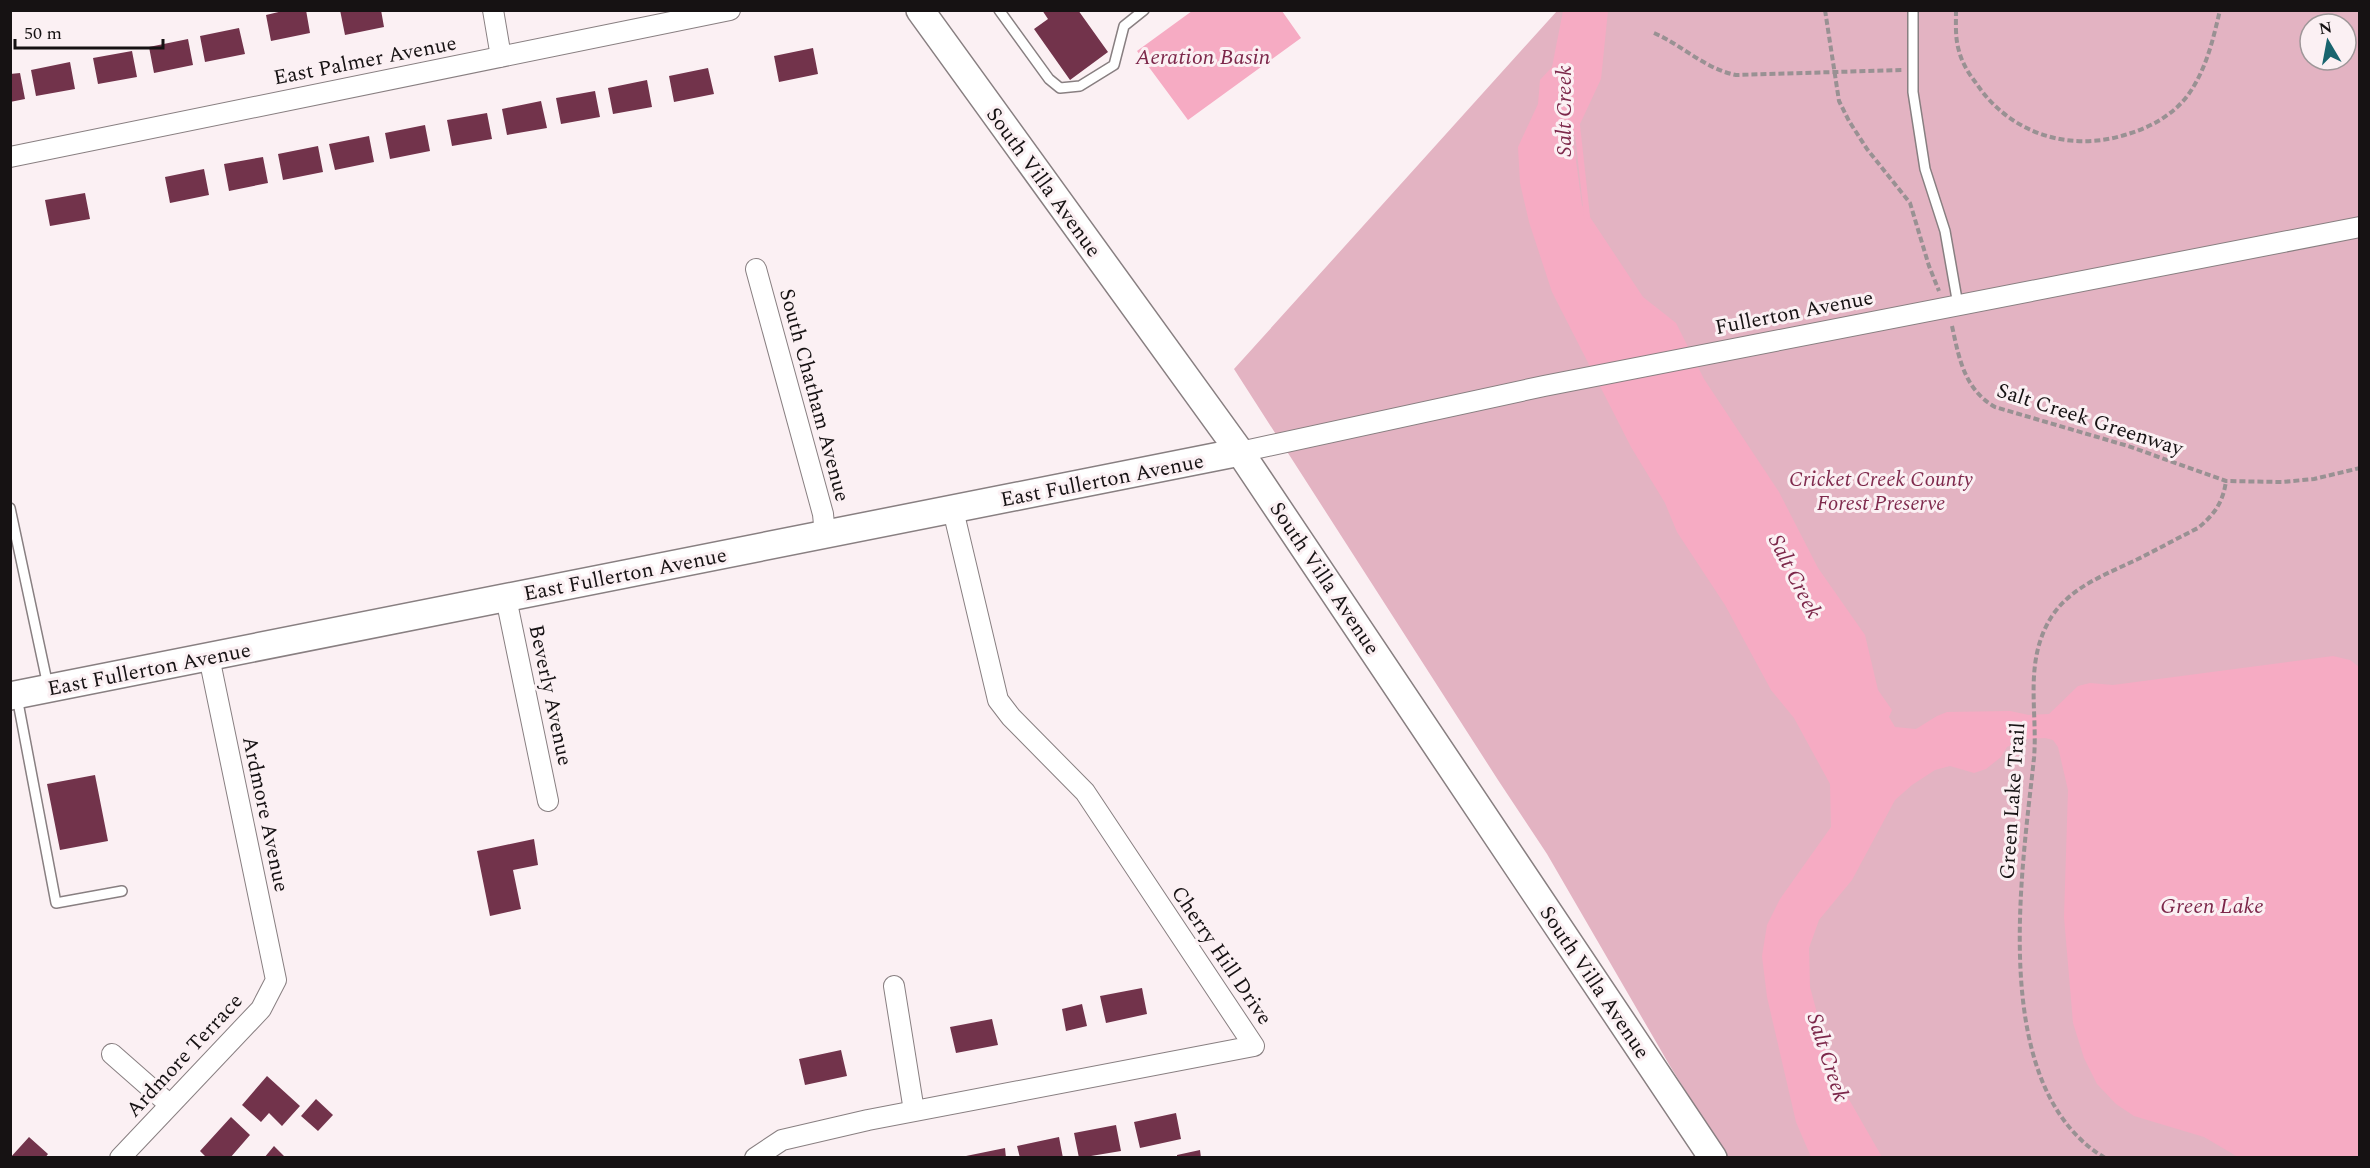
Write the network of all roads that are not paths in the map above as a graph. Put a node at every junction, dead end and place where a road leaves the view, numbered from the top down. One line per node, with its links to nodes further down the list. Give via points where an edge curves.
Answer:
1 (493, 10): 7 (street)
2 (730, 10): 7 (street, East Palmer Avenue)
3 (920, 10): 12 (main road, South Villa Avenue)
4 (999, 10): 5 (lane, via 1049,79 1060,88 1080,86 1114,64 1124,26)
5 (1144, 10)
6 (1913, 10): 11 (lane, via 1913,92 1925,169 1945,231)
7 (501, 57): 8 (street, East Palmer Avenue)
8 (10, 157)
9 (2360, 226): 11 (street, Fullerton Avenue)
10 (756, 269): 15 (street, South Chatham Avenue, via 823,514)
11 (1952, 306): 12 (street, Fullerton Avenue, via 1544,386)
12 (1240, 452): 14 (main road, East Fullerton Avenue); 29 (main road, South Villa Avenue)
13 (10, 508): 18 (lane)
14 (953, 510): 15 (main road, East Fullerton Avenue); 26 (street, Cherry Hill Drive, via 998,700 1084,792 1254,1046)
15 (825, 535): 16 (main road, East Fullerton Avenue)
16 (506, 598): 17 (main road, East Fullerton Avenue); 20 (street, Beverly Avenue)
17 (209, 657): 18 (main road, East Fullerton Avenue); 22 (street, Ardmore Avenue)
18 (49, 688): 19 (main road, East Fullerton Avenue)
19 (14, 695): 21 (lane, via 56,903)
20 (548, 801)
21 (122, 891)
22 (276, 980): 25 (street, Ardmore Terrace, via 261,1009)
23 (894, 986): 26 (street)
24 (112, 1054): 25 (street)
25 (170, 1106): 27 (street, Ardmore Terrace)
26 (914, 1111): 28 (street, Cherry Hill Drive, via 782,1140)
27 (120, 1158)
28 (755, 1158)
29 (1713, 1158)

